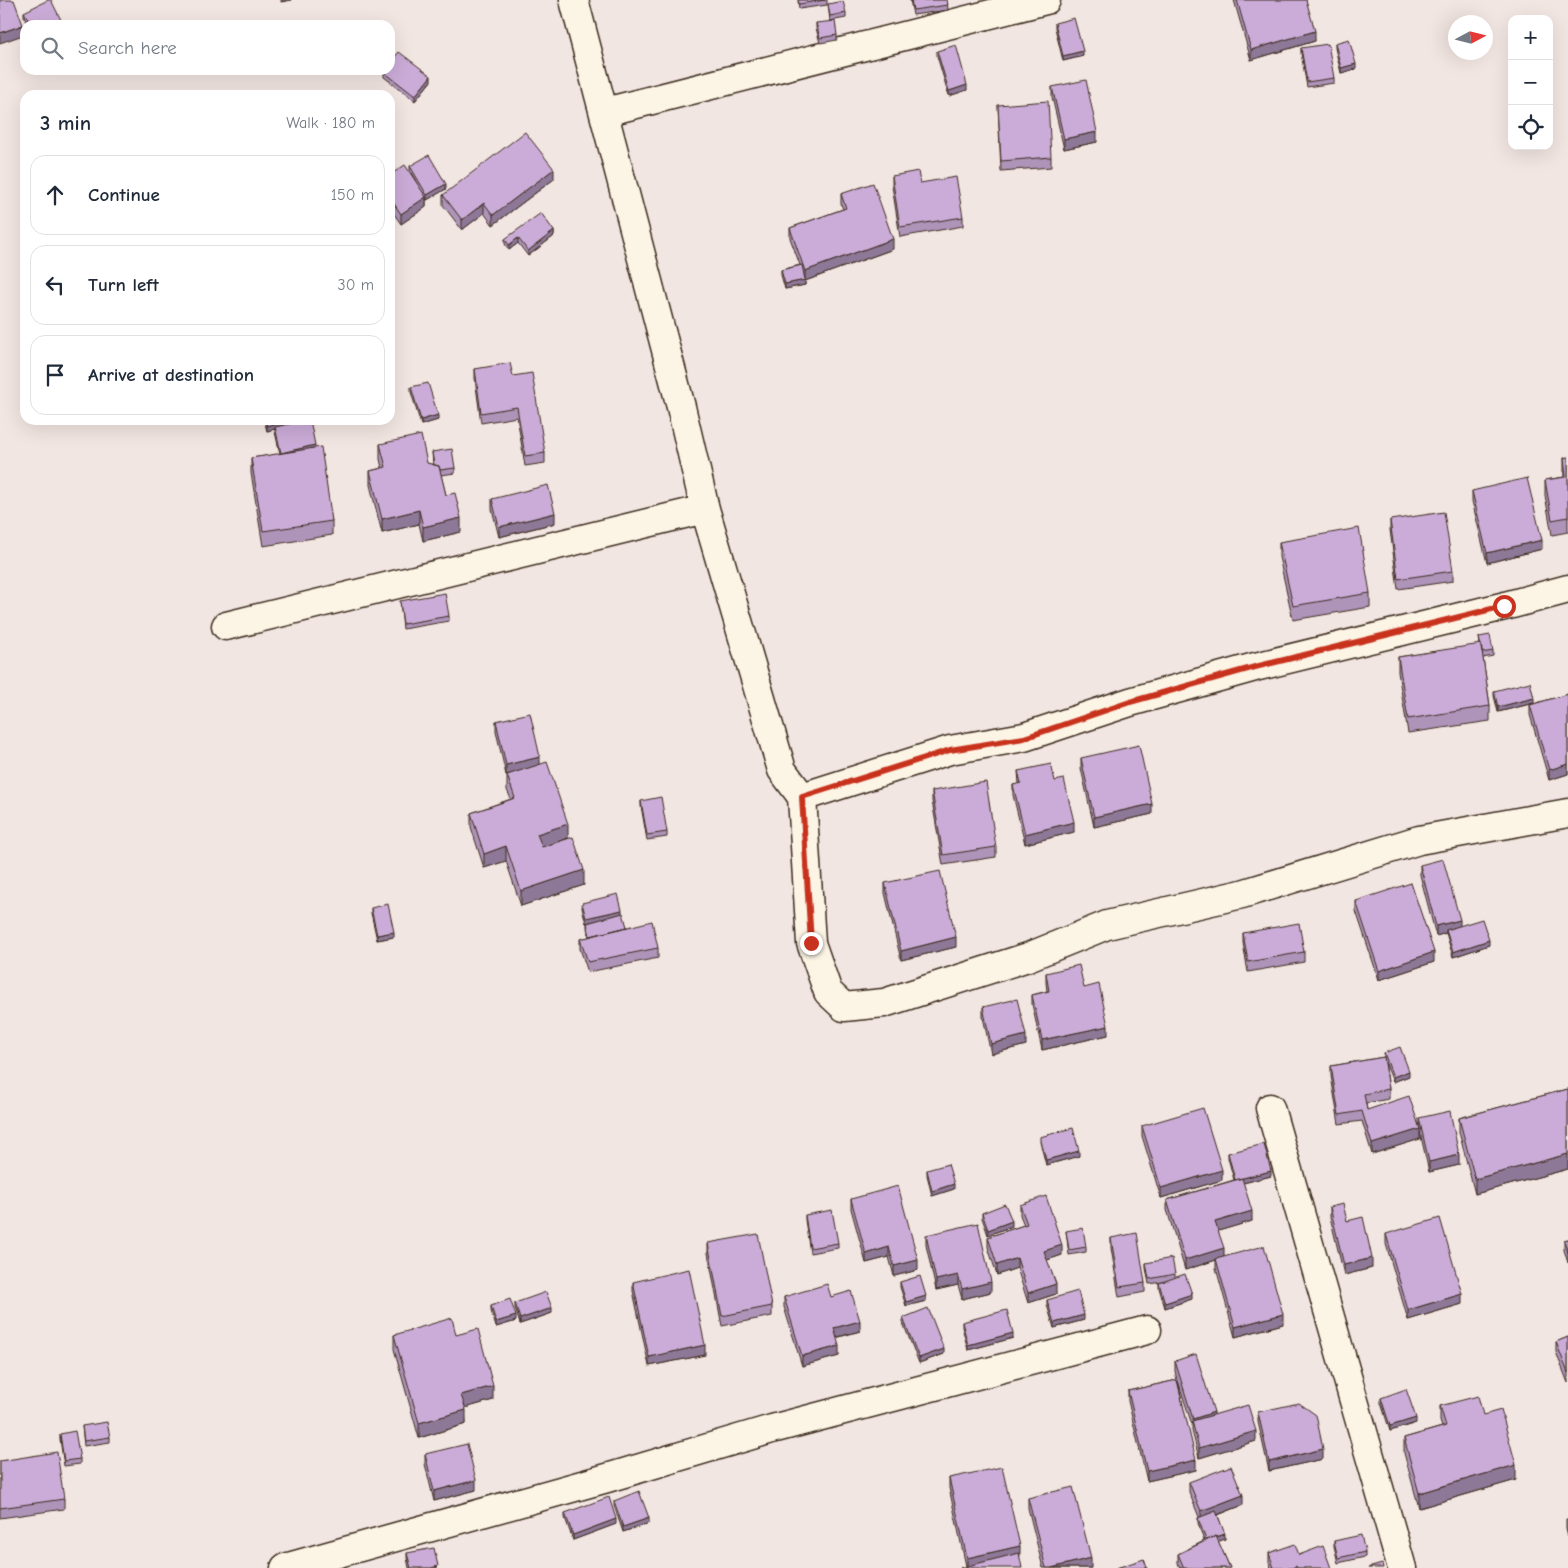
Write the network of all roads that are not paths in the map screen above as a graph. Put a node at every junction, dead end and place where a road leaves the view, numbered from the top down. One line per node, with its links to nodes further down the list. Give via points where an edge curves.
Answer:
1 (574, 0): 3 (street)
2 (1046, 0): 3 (street)
3 (605, 112): 4 (street)
4 (705, 509): 6 (street); 7 (street, via 782,770)
5 (1568, 589): 7 (street, via 1226,675 1130,702 1024,738 950,750)
6 (226, 626)
7 (802, 797): 8 (street, via 811,943 828,992 844,1007 884,1003 1028,957 1107,925 1242,894 1420,840)
8 (1568, 814)
9 (1270, 1108): 12 (street)
10 (1147, 1330): 11 (street, via 772,1429)
11 (286, 1568)
12 (1402, 1568)

